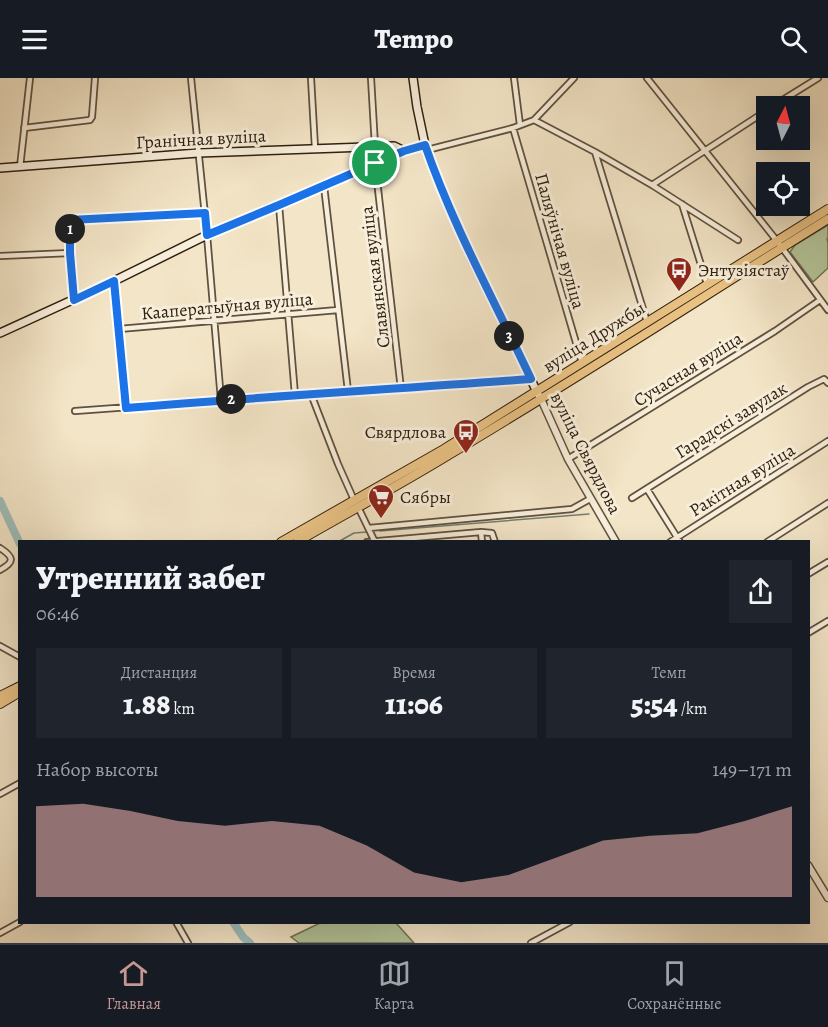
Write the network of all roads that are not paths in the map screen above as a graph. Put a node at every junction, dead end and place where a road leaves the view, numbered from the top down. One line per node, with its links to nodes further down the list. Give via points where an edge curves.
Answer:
1 (30, 78): 15 (street)
2 (95, 78): 15 (street, via 90,120)
3 (191, 78): 23 (street)
4 (311, 78): 19 (street)
5 (371, 78): 17 (street)
6 (413, 78): 18 (main road, вуліца Свярдлова)
7 (514, 78): 14 (street)
8 (574, 78): 13 (street)
9 (647, 78): 21 (street)
10 (818, 78): 11 (street)
11 (789, 96)
12 (756, 117): 21 (street)
13 (534, 120): 14 (street); 22 (street)
14 (520, 125): 16 (street)
15 (24, 128): 25 (street)
16 (513, 128): 18 (street); 50 (street, Паляўнічая вуліца)
17 (375, 146): 19 (main road, Гранічная вуліца); 20 (main road, Гранічная вуліца, via 394,146)
18 (426, 147): 20 (main road); 51 (main road, вуліца Свярдлова, via 473,261)
19 (315, 148): 23 (main road, Гранічная вуліца)
20 (404, 151): 24 (main road)
21 (704, 151): 27 (street); 36 (street)
22 (595, 152): 27 (street); 47 (street)
23 (198, 153): 25 (main road, Гранічная вуліца); 32 (street)
24 (375, 163): 28 (main road); 53 (street, Славянская вуліца)
25 (20, 167): 26 (main road, Гранічная вуліца)
26 (0, 168)
27 (652, 185): 29 (street)
28 (324, 186): 30 (main road); 43 (street)
29 (682, 204): 35 (street); 40 (street)
30 (279, 205): 34 (main road); 45 (street)
31 (828, 209): 36 (main road, вуліца Дружбы)
32 (205, 213): 34 (street); 37 (street, via 70,220)
33 (828, 219): 36 (main road, вуліца Дружбы)
34 (207, 235): 39 (main road); 46 (street)
35 (738, 240)
36 (779, 244): 40 (main road, вуліца Дружбы); 42 (street); 58 (main road, вуліца Дружбы)
37 (70, 253): 38 (street); 41 (street)
38 (0, 256)
39 (114, 281): 41 (main road); 48 (street)
40 (707, 284): 47 (main road, вуліца Дружбы)
41 (74, 300): 49 (main road)
42 (820, 300): 44 (street); 64 (street, Сучасная вуліца)
43 (338, 310): 45 (street, Кааператыўная вуліца); 54 (street)
44 (828, 310)
45 (288, 315): 46 (street, Кааператыўная вуліца); 57 (street)
46 (215, 320): 48 (street, Кааператыўная вуліца); 59 (street)
47 (647, 322): 50 (main road, вуліца Дружбы)
48 (119, 329): 60 (street)
49 (0, 333)
50 (582, 363): 55 (main road, вуліца Дружбы); 58 (main road, via 542,392)
51 (531, 379): 53 (street); 55 (main road, вуліца Свярдлова)
52 (828, 383): 65 (street, Гарадскі завулак, via 824,378 808,387)
53 (401, 388): 54 (street)
54 (348, 391): 56 (street)
55 (537, 391): 58 (main road, вуліца Свярдлова); 62 (main road, via 534,398); 69 (main road, вуліца Дружбы)
56 (311, 394): 57 (street); 69 (street)
57 (295, 395): 59 (street)
58 (541, 399): 62 (main road, вуліца Дружбы); 64 (street, вуліца Свярдлова)
59 (221, 400): 60 (street)
60 (126, 408): 61 (street)
61 (75, 411)
62 (498, 424): 69 (main road, вуліца Дружбы, via 448,456)
63 (828, 441): 72 (street, Ракітная вуліца)
64 (568, 459): 67 (street, вуліца Свярдлова)
65 (647, 489): 66 (street, Гарадскі завулак); 72 (street)
66 (632, 498)
67 (590, 499): 70 (street, via 572,509); 78 (street, вуліца Свярдлова)
68 (828, 503): 79 (street)
69 (356, 504): 70 (street); 73 (main road, вуліца Дружбы); 74 (main road)
70 (369, 528): 75 (street)
71 (481, 532): 75 (street); 76 (street); 77 (street, via 492,533)
72 (679, 539)
73 (285, 540)
74 (300, 540)
75 (374, 540)
76 (482, 540)
77 (494, 540)
78 (615, 540)
79 (770, 540)
80 (0, 548): 82 (street, via 11,558 9,565)
81 (828, 562): 83 (street)
82 (0, 570)
83 (810, 573)
84 (828, 621): 85 (street)
85 (810, 632)
86 (0, 646): 87 (street)
87 (18, 656)
88 (18, 687): 90 (main road)
89 (18, 695): 91 (main road)
90 (0, 696)
91 (0, 705)
92 (18, 784): 93 (street)
93 (0, 794)
94 (810, 868): 95 (street)
95 (828, 898)
96 (18, 923): 99 (street)
97 (177, 924): 100 (street)
98 (566, 924): 101 (street)
99 (0, 933)
100 (188, 943)
101 (531, 943)

